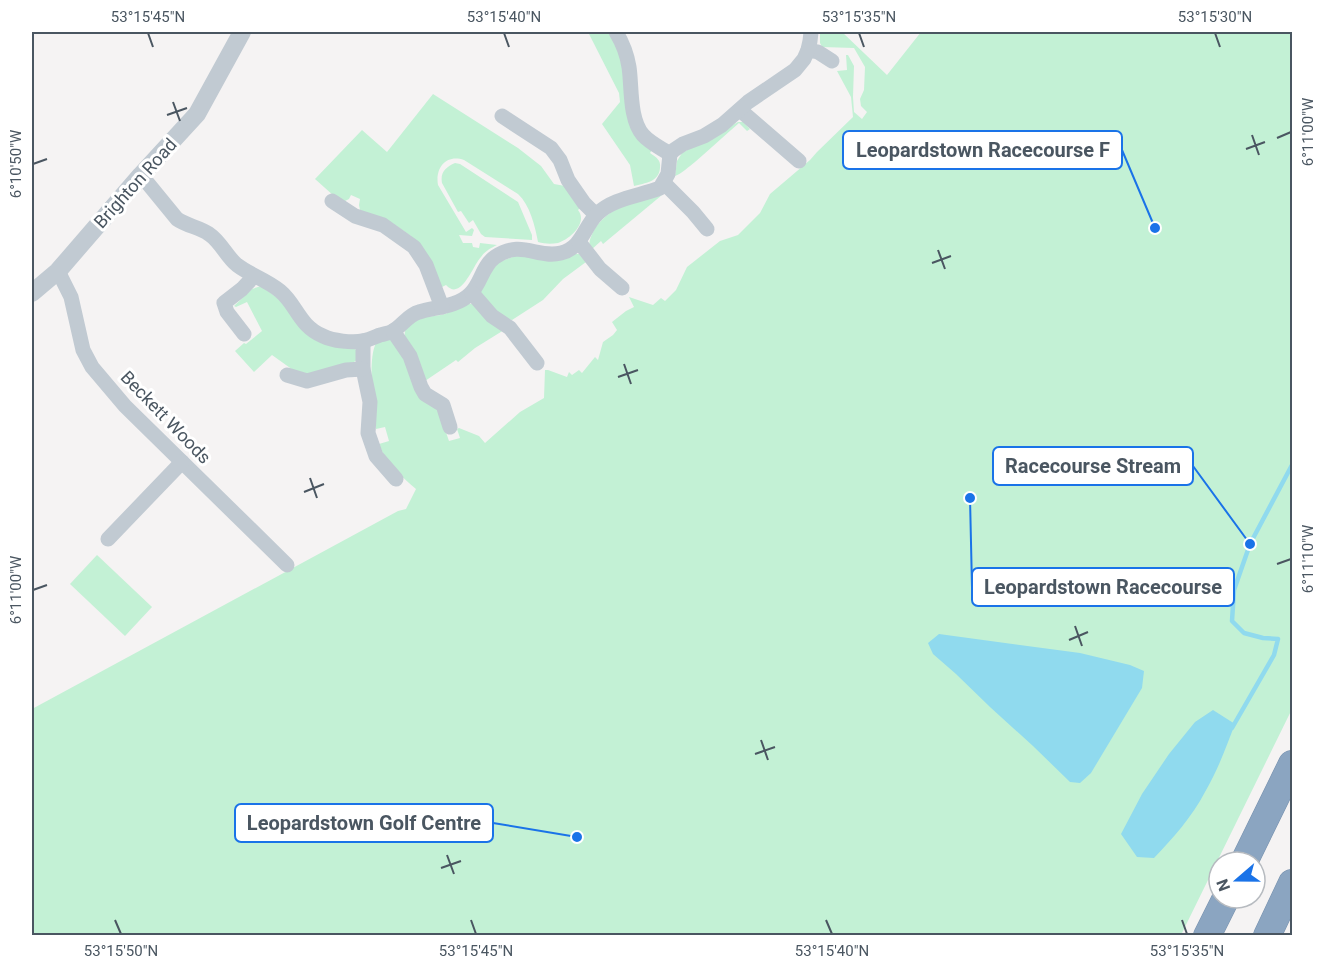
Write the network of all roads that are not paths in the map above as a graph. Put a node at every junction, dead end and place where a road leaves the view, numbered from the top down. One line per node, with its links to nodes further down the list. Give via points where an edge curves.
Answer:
1 (242, 32): 10 (street, Brighton Road, via 197,114)
2 (811, 32): 4 (street)
3 (622, 34): 8 (street, via 638,127)
4 (808, 50): 5 (street); 6 (street, via 795,70)
5 (832, 61)
6 (740, 110): 8 (street, via 723,125); 9 (street)
7 (502, 116): 13 (street, via 551,148 568,180)
8 (670, 154): 11 (street)
9 (799, 161)
10 (141, 176): 16 (street, Brighton Road); 17 (street, via 177,219 209,234 236,264)
11 (664, 183): 13 (street); 14 (street)
12 (332, 201): 21 (street, via 355,216 383,225 414,247 426,264)
13 (596, 215): 15 (street)
14 (707, 229)
15 (579, 242): 18 (street, via 600,269); 20 (street, via 552,255 518,249 495,257)
16 (58, 271): 19 (street, Brighton Road); 29 (street, Beckett Woods, via 71,297 83,350 92,367)
17 (254, 276): 23 (street, via 224,303); 24 (street, via 283,293 298,316 321,335)
18 (622, 288)
19 (32, 293)
20 (472, 293): 21 (street); 25 (street, via 492,316 510,328)
21 (442, 307): 22 (street, via 417,312)
22 (393, 331): 24 (street); 28 (street, via 410,356 425,394 442,405)
23 (244, 334)
24 (363, 341): 26 (street)
25 (537, 363)
26 (363, 369): 27 (street, via 307,381); 30 (street, via 373,450)
27 (287, 375)
28 (450, 427)
29 (182, 462): 31 (street); 32 (street, Beckett Woods)
30 (396, 479)
31 (108, 538)
32 (287, 565)
33 (1293, 764): 34 (highway)
34 (1250, 850)
35 (1293, 883): 38 (highway)
36 (1220, 910): 37 (highway)
37 (1207, 936)
38 (1267, 936)

